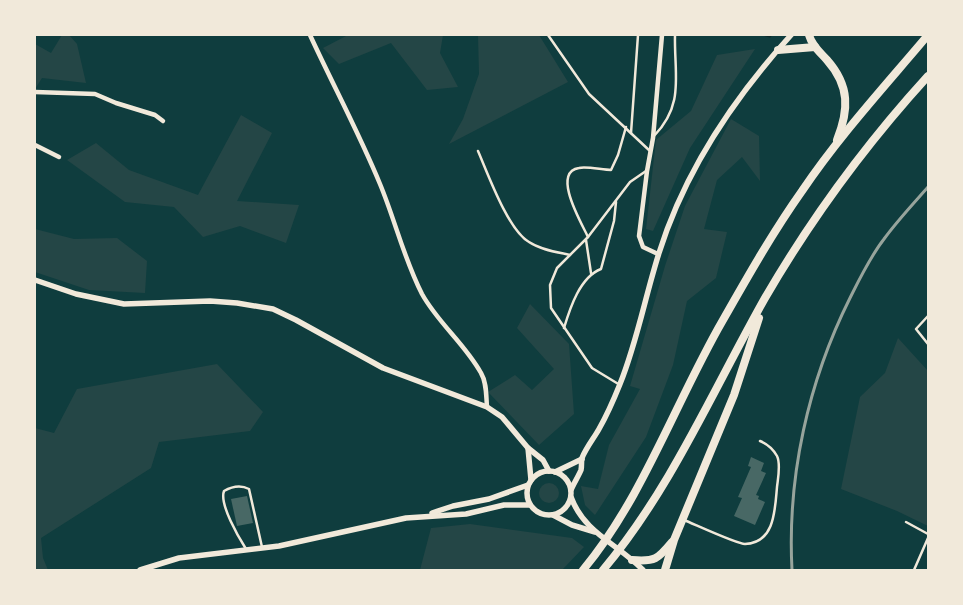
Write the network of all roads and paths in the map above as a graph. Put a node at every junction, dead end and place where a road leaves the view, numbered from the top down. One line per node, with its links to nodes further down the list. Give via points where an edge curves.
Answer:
1 (310, 35): 34 (street, via 381,186 412,273 422,294 482,374)
2 (548, 35): 14 (lane, via 589,94)
3 (638, 35): 15 (lane)
4 (662, 35): 16 (street)
5 (675, 35): 16 (lane, via 673,108)
6 (792, 35): 10 (street)
7 (809, 35): 9 (highway)
8 (928, 35): 20 (highway)
9 (815, 47): 10 (highway); 20 (highway, via 836,71 843,86 844,123)
10 (778, 50): 25 (street, via 746,88 705,149 679,200)
11 (928, 76): 29 (highway, via 843,179)
12 (35, 92): 13 (street, via 94,94 155,115)
13 (163, 121)
14 (626, 127): 15 (lane); 24 (lane, via 611,170 579,168 572,172 566,185)
15 (631, 133): 19 (lane)
16 (653, 138): 19 (street)
17 (35, 145): 21 (street)
18 (478, 151): 26 (lane, via 503,207 519,233 538,247)
19 (651, 152): 22 (street)
20 (830, 153): 54 (highway, via 760,256 721,322 637,487)
21 (59, 157)
22 (647, 170): 23 (lane, via 630,182); 25 (street, via 639,236 643,247)
23 (616, 200): 24 (lane); 27 (lane, via 614,221 601,269)
24 (587, 238): 26 (lane); 27 (lane)
25 (658, 254): 33 (street)
26 (570, 255): 31 (lane, via 557,268 550,284 551,308)
27 (591, 273): 31 (lane, via 570,305)
28 (35, 280): 34 (street, via 76,294 124,304 210,301 273,309 383,368)
29 (765, 300): 44 (highway, via 734,395); 55 (highway, via 673,468 633,531)
30 (928, 316): 32 (lane, via 916,329)
31 (564, 328): 33 (lane, via 592,368)
32 (928, 344)
33 (620, 385): 37 (street)
34 (487, 407): 36 (street, via 502,417)
35 (760, 441): 44 (lane, via 768,444 778,457 775,516 767,534 758,541 744,544)
36 (528, 448): 38 (street); 39 (street)
37 (582, 459): 38 (street); 40 (street)
38 (552, 471): 39 (street, via 539,474); 40 (street, via 566,479)
39 (530, 482): 41 (street, via 527,492); 43 (street, via 489,499)
40 (571, 493): 42 (street, via 563,511); 46 (street, via 575,506)
41 (530, 505): 42 (street, via 542,515); 43 (street, via 504,505 466,514)
42 (553, 515): 46 (street)
43 (425, 516): 49 (street)
44 (682, 520): 48 (highway)
45 (906, 522): 47 (lane)
46 (595, 532): 51 (street)
47 (928, 536): 58 (lane)
48 (674, 540): 51 (highway, via 654,560); 57 (highway)
49 (263, 548): 50 (street); 50 (lane, via 249,489 233,487 224,491 223,497 234,529)
50 (246, 550): 52 (street, via 179,558)
51 (632, 560): 56 (street)
52 (158, 567): 53 (street)
53 (140, 570)
54 (583, 570)
55 (603, 570)
56 (643, 570)
57 (665, 570)
58 (914, 570)

